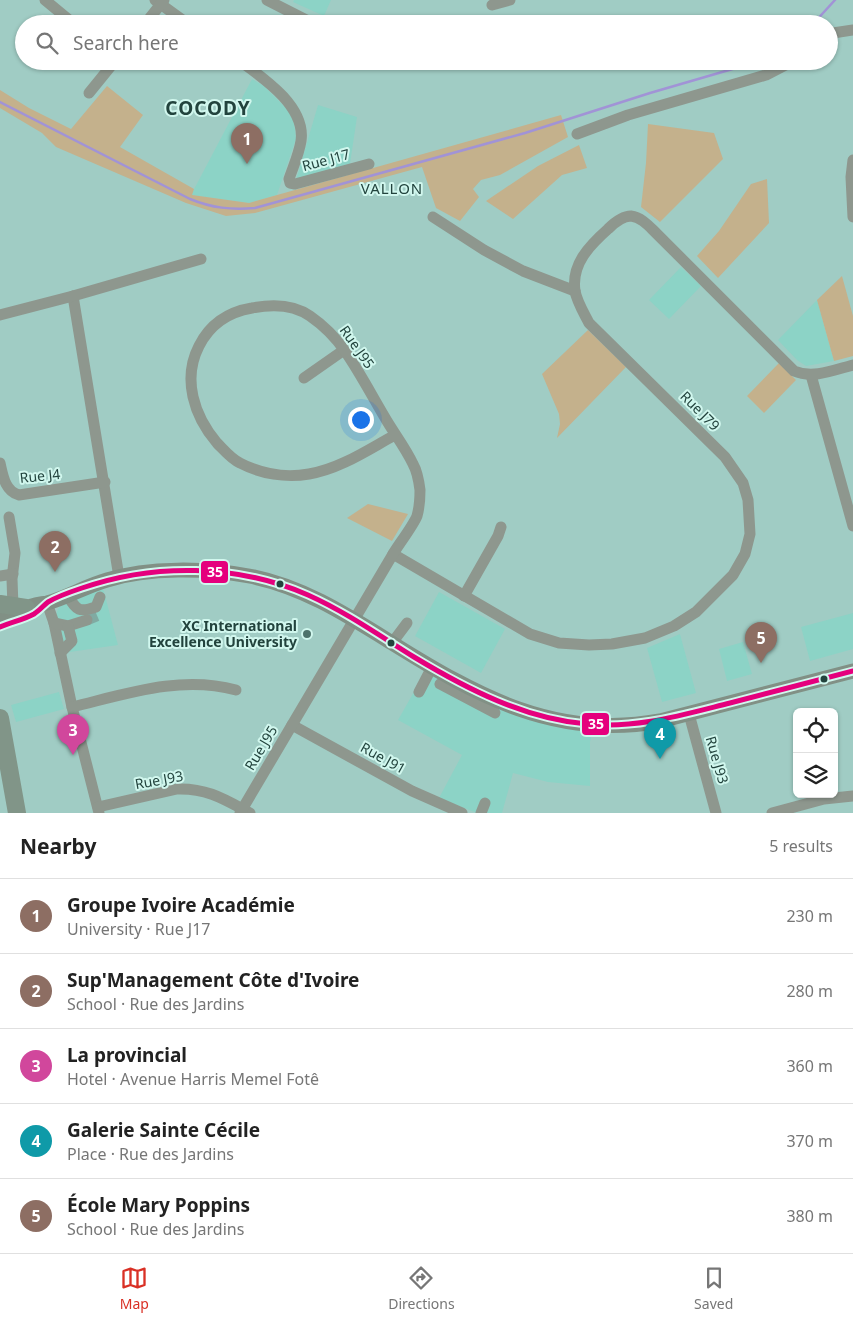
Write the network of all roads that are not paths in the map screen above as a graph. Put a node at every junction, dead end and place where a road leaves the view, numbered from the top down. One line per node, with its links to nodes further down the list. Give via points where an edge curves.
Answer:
1 (45, 0): 6 (street)
2 (267, 0): 9 (street)
3 (510, 0): 5 (street)
4 (160, 1): 7 (street); 8 (street)
5 (492, 5)
6 (63, 15)
7 (151, 15)
8 (177, 15)
9 (296, 15)
10 (853, 30): 11 (street)
11 (838, 32)
12 (108, 70): 15 (street)
13 (253, 70): 18 (street, Rue J17, via 268,81 296,114 301,141 290,183)
14 (776, 70): 16 (street)
15 (89, 93)
16 (577, 134)
17 (853, 160): 20 (street, via 850,177)
18 (369, 164)
19 (433, 217): 22 (street, via 523,271)
20 (853, 217)
21 (201, 259): 23 (street)
22 (575, 291): 27 (street, Rue J79, via 580,259 590,244 623,218 639,218 794,371); 41 (street, Rue J79, via 589,323 725,457 736,472 743,483 750,515 745,554 733,575 696,612 645,638 612,644 559,643 530,634)
23 (73, 296): 24 (street); 31 (street)
24 (0, 315)
25 (344, 350): 28 (street); 29 (street, Rue J95); 29 (street, Rue J95, via 324,327 295,308 264,306 228,315 214,324 204,337 191,370 190,384 200,419 223,449 238,462 269,474 288,476 324,470)
26 (853, 365): 27 (street)
27 (811, 376): 34 (street)
28 (304, 378)
29 (395, 435): 35 (street, Rue J95, via 414,466 420,490 417,516)
30 (0, 463): 31 (street, Rue J4, via 6,486 13,494)
31 (105, 482): 38 (street)
32 (9, 517): 36 (street, via 15,554)
33 (501, 526): 41 (street)
34 (853, 526)
35 (393, 554): 41 (street, Rue J79); 46 (street, Rue J95)
36 (12, 574): 37 (street); 44 (street)
37 (0, 576)
38 (119, 577): 39 (main road); 46 (main road, via 188,571 250,576 297,590)
39 (98, 590): 40 (main road); 43 (street, via 96,607 84,611); 45 (street, via 102,606)
40 (67, 595): 42 (main road); 43 (street)
41 (464, 596)
42 (47, 603): 44 (main road); 47 (street); 50 (main road, via 36,612)
43 (76, 608): 49 (street, via 84,620)
44 (10, 609)
45 (100, 614)
46 (354, 620): 51 (main road); 62 (street, Rue J95)
47 (54, 623): 49 (street); 52 (street)
48 (407, 623): 51 (street)
49 (68, 626): 52 (street, via 72,641)
50 (0, 627)
51 (392, 644): 53 (main road)
52 (60, 653): 58 (street)
53 (432, 667): 57 (street); 60 (main road, via 499,703 559,721 633,725)
54 (853, 671): 60 (main road)
55 (440, 684): 59 (street)
56 (236, 690): 58 (street, via 218,685 175,684)
57 (419, 692)
58 (72, 707): 65 (street)
59 (495, 714)
60 (688, 714): 70 (street, Rue J93)
61 (0, 718): 68 (highway)
62 (292, 725): 66 (street, Rue J95); 69 (street, Rue J91, via 412,791)
63 (0, 780): 67 (highway)
64 (853, 796): 71 (street, via 824,799)
65 (99, 810): 66 (street, Rue J93, via 177,789 189,789 214,794)
66 (244, 812)
67 (10, 813)
68 (17, 813)
69 (462, 813)
70 (716, 813)
71 (772, 813)

